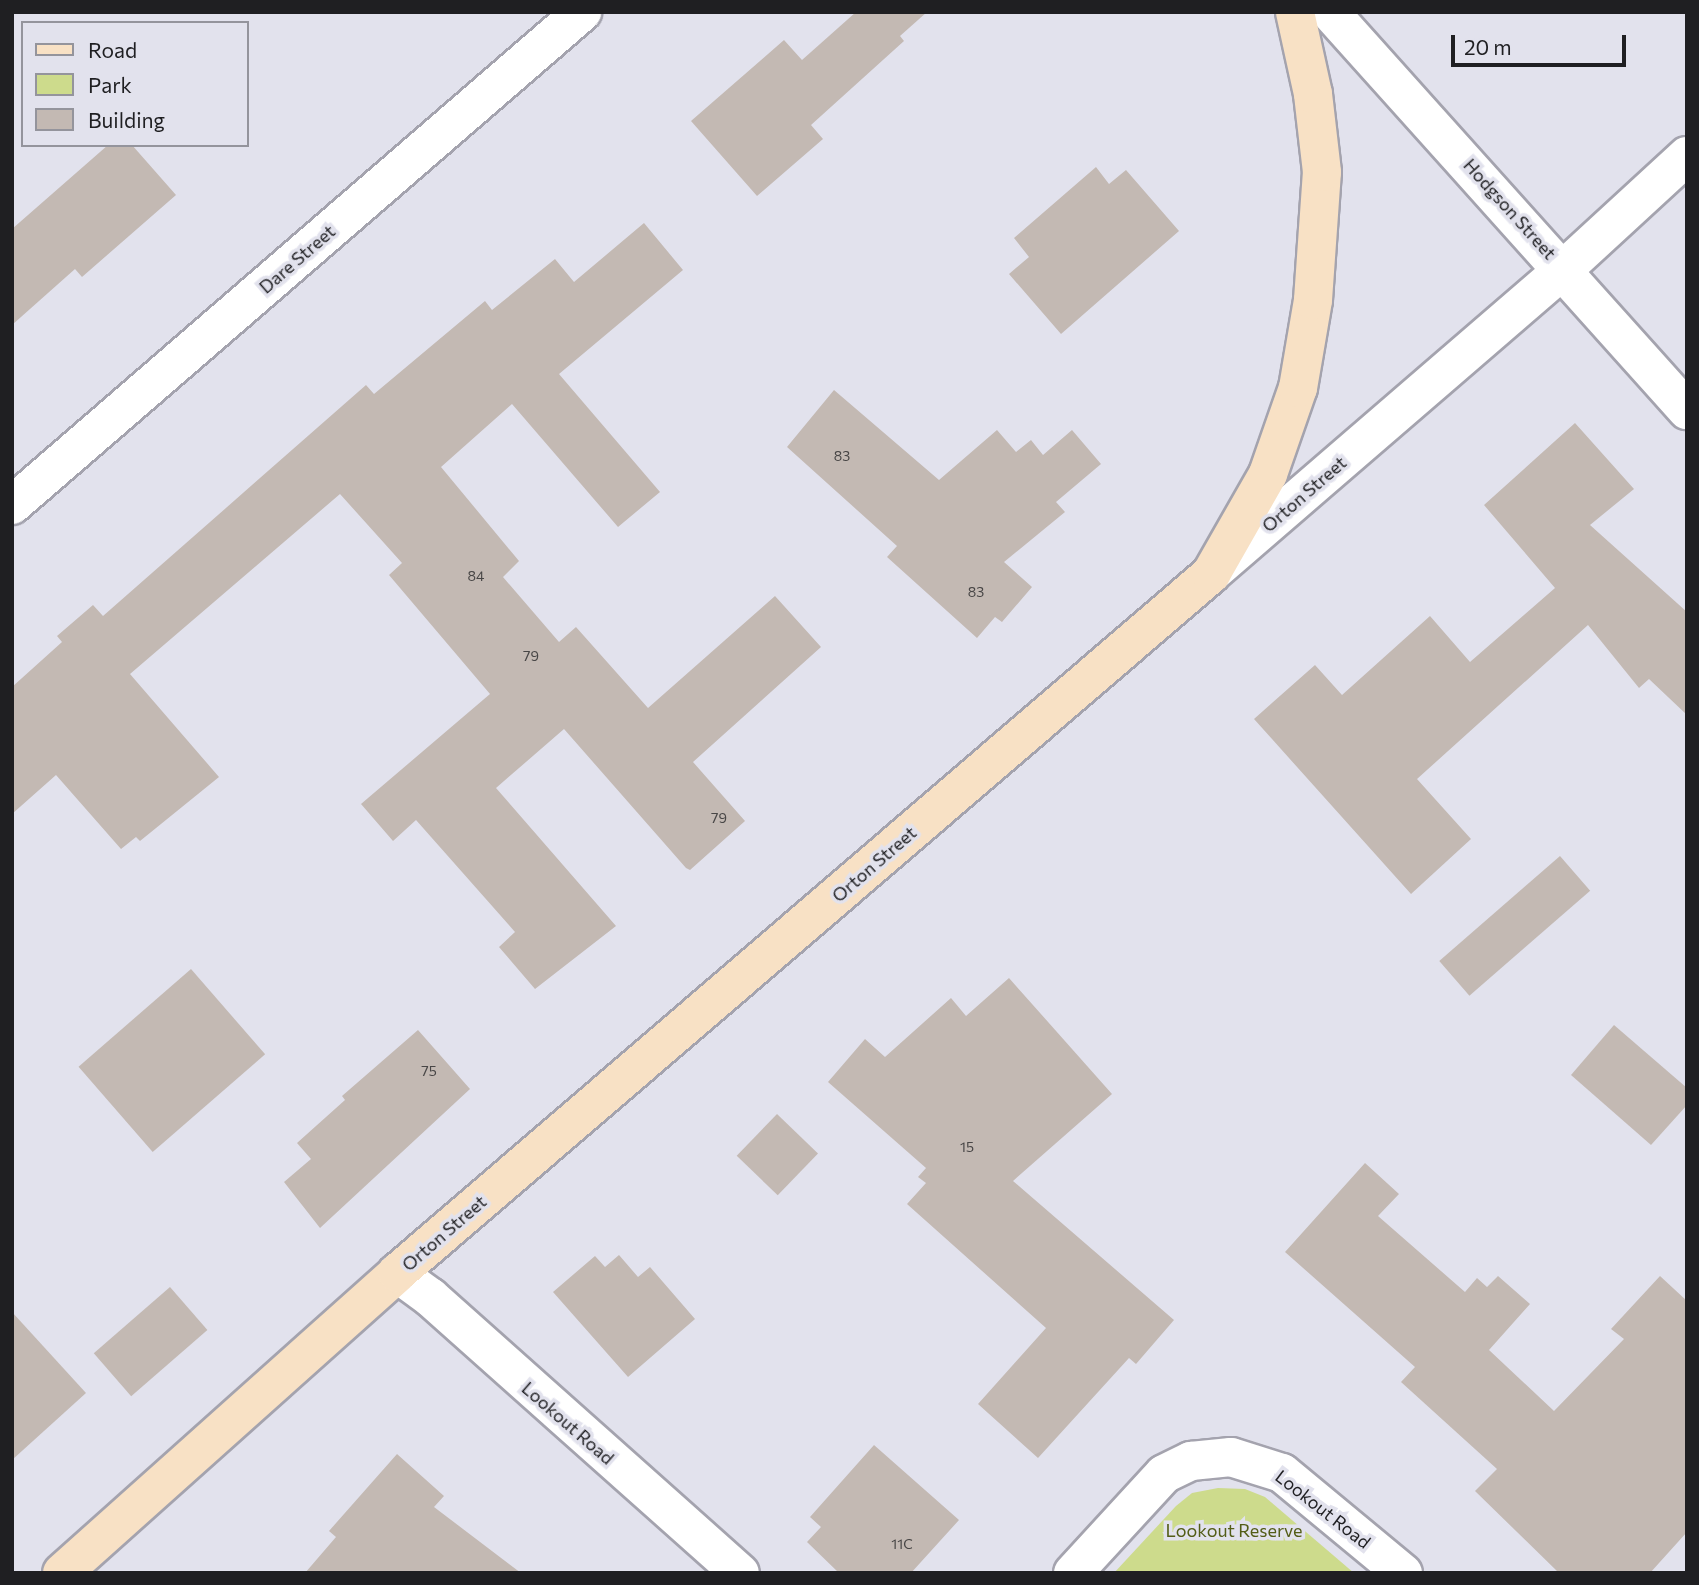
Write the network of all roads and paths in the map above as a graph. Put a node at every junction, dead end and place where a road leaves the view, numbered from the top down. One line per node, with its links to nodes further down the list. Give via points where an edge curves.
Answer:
1 (582, 12): 7 (street, Dare Street)
2 (1295, 12): 8 (main road, via 1313,94 1322,172 1313,300 1298,388 1268,474)
3 (1330, 12): 5 (street, Hodgson Street)
4 (1687, 156): 5 (street, Orton Street)
5 (1564, 269): 6 (street, Hodgson Street); 8 (street, Orton Street)
6 (1687, 410)
7 (12, 505)
8 (1211, 574): 9 (main road, Orton Street)
9 (397, 1273): 10 (main road, Orton Street); 11 (street, Lookout Road, via 430,1297)
10 (62, 1573)
11 (740, 1573)
12 (1073, 1573): 13 (street, Lookout Road, via 1164,1474 1191,1461 1231,1457 1282,1474)
13 (1403, 1573)

